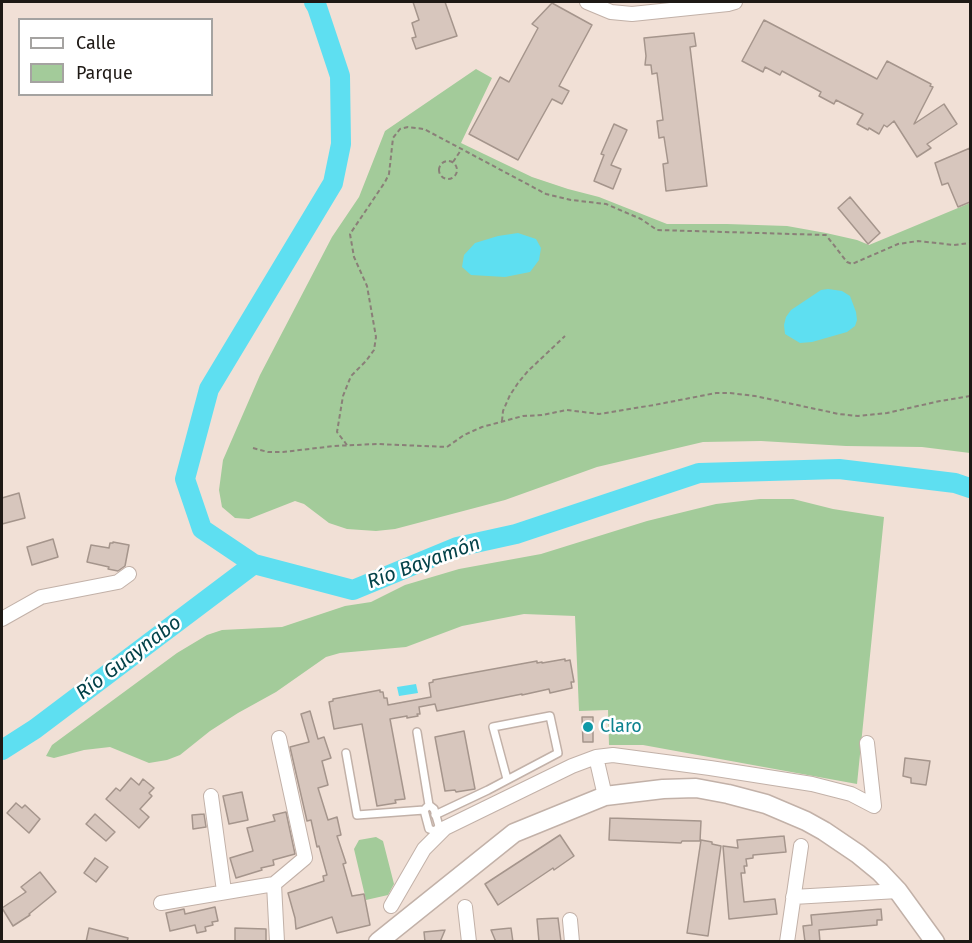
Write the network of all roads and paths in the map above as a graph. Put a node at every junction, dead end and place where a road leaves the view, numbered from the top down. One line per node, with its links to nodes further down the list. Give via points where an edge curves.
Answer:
1 (587, 2): 2 (street, via 611,12 632,14)
2 (735, 2)
3 (461, 150): 4 (path); 5 (path, via 546,194 606,204 657,230 826,235 852,264 898,244); 9 (path, via 424,129 400,129 393,138 386,182 350,234 356,262 368,286 376,337 374,350 351,376 343,396 337,432)
4 (453, 162): 4 (path, via 440,165 443,178 456,175)
5 (970, 243)
6 (565, 336): 8 (path, via 518,383)
7 (970, 396): 8 (path, via 858,416 755,396 716,393 599,414 567,410)
8 (502, 421): 9 (path, via 464,435 447,447)
9 (347, 445): 10 (path, via 283,452)
10 (253, 448)
11 (129, 574): 12 (street, via 118,582 41,597)
12 (2, 619)
13 (417, 732): 21 (lane)
14 (279, 738): 25 (street, via 305,858)
15 (867, 743): 17 (street, via 874,806 851,794 812,784 613,755)
16 (346, 753): 21 (lane, via 357,815)
17 (596, 757): 20 (street); 23 (street)
18 (507, 779): 18 (lane, via 558,753 550,716 493,727); 22 (lane)
19 (211, 796): 26 (street)
20 (605, 796): 27 (main road, via 696,788 766,804 806,821 858,854); 33 (main road, via 514,833)
21 (427, 808): 22 (lane, via 434,810); 23 (lane, via 429,829)
22 (435, 815): 23 (lane, via 439,826)
23 (435, 833): 30 (street)
24 (801, 846): 28 (street)
25 (274, 884): 26 (street); 34 (street)
26 (224, 891): 29 (street)
27 (898, 891): 28 (street); 39 (main road)
28 (793, 897): 38 (street)
29 (161, 903)
30 (391, 906)
31 (465, 907): 36 (street)
32 (570, 920): 37 (street)
33 (395, 935): 35 (main road)
34 (277, 942)
35 (378, 942)
36 (469, 942)
37 (572, 942)
38 (787, 942)
39 (935, 942)

